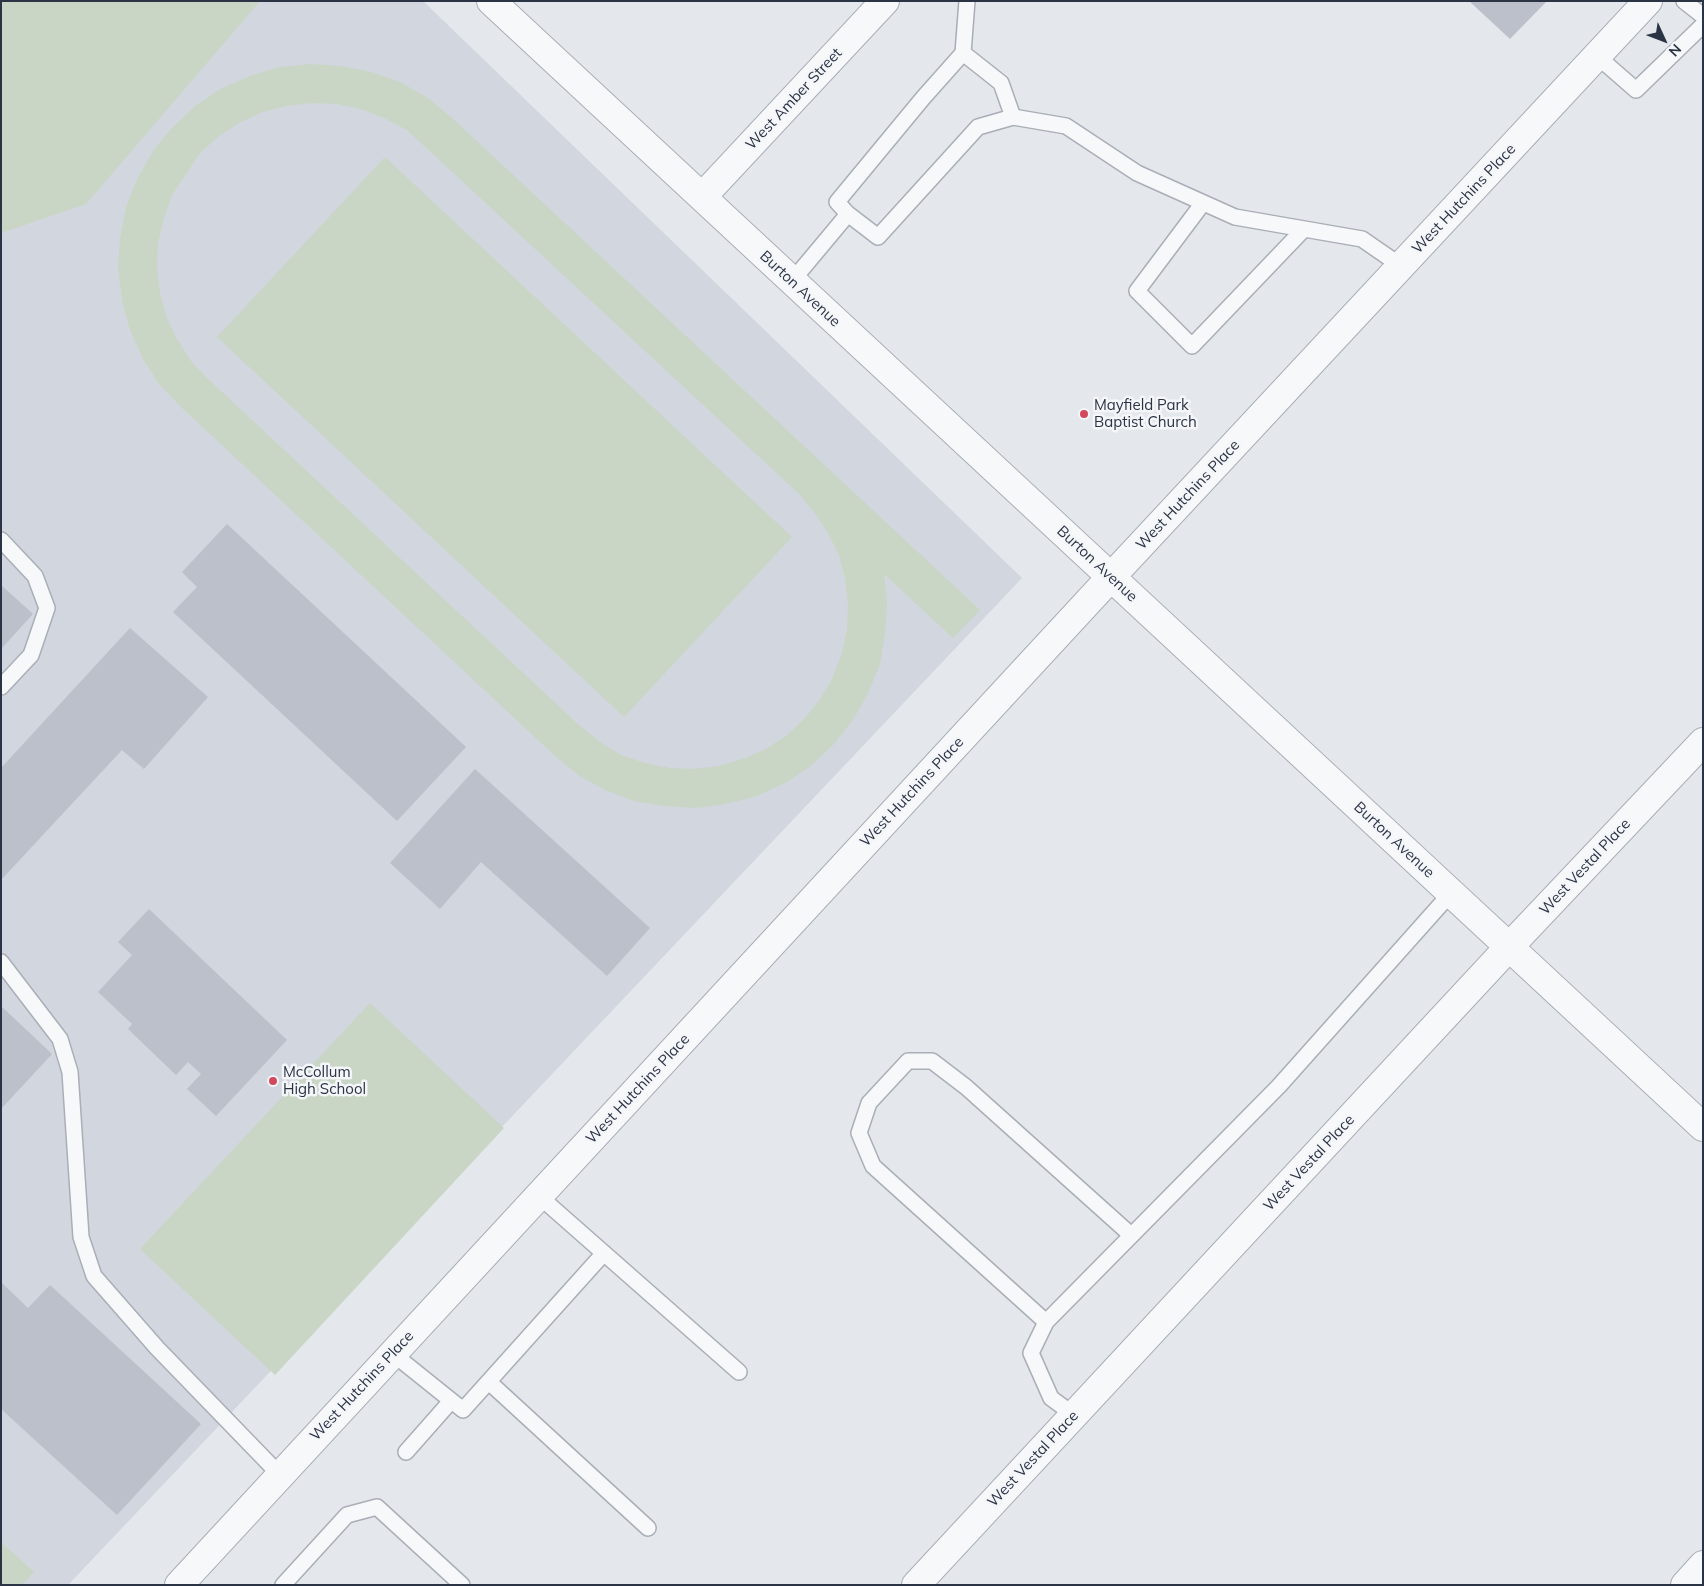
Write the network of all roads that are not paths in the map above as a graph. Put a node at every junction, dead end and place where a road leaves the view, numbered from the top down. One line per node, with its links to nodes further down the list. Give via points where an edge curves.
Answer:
1 (491, 1): 11 (street, Burton Avenue)
2 (885, 1): 11 (street, West Amber Street)
3 (967, 1): 8 (lane)
4 (1648, 1): 9 (street, West Hutchins Place)
5 (1684, 1): 6 (lane)
6 (1703, 16)
7 (1703, 25): 9 (lane, via 1636,90)
8 (963, 53): 10 (lane, via 1001,83); 13 (lane, via 837,202)
9 (1597, 56): 15 (street, West Hutchins Place)
10 (1013, 117): 12 (lane, via 1066,126 1137,173); 13 (lane, via 978,127 878,237)
11 (702, 197): 16 (street, Burton Avenue)
12 (1203, 203): 14 (lane, via 1235,217); 14 (lane, via 1137,291 1192,346)
13 (848, 214): 16 (lane)
14 (1304, 229): 15 (lane, via 1362,239)
15 (1401, 266): 18 (street, West Hutchins Place)
16 (792, 281): 18 (street, Burton Avenue)
17 (1, 540): 19 (lane, via 36,576 46,608 31,655)
18 (1111, 577): 21 (street, Burton Avenue); 25 (street, West Hutchins Place)
19 (1, 687)
20 (1703, 742): 22 (street, West Vestal Place)
21 (1451, 893): 22 (street, Burton Avenue); 26 (lane, via 1280,1086)
22 (1509, 947): 24 (street, Burton Avenue); 33 (street, West Vestal Place)
23 (1, 962): 35 (lane, via 60,1039 70,1072 80,1237 94,1276 156,1348)
24 (1703, 1127)
25 (539, 1196): 27 (lane); 29 (street, West Hutchins Place)
26 (1131, 1236): 28 (lane); 28 (lane, via 932,1060 908,1061 869,1103 859,1133 872,1166)
27 (604, 1253): 30 (lane); 31 (lane)
28 (1046, 1322): 33 (lane, via 1032,1353 1051,1398)
29 (392, 1353): 32 (lane); 35 (street, West Hutchins Place)
30 (739, 1372)
31 (489, 1382): 32 (lane, via 463,1410); 36 (lane)
32 (451, 1401): 34 (lane)
33 (1074, 1415): 41 (street, West Vestal Place)
34 (406, 1452)
35 (280, 1475): 38 (street, West Hutchins Place)
36 (648, 1528)
37 (1703, 1566): 42 (street)
38 (179, 1585)
39 (283, 1585): 40 (lane, via 347,1515 377,1507)
40 (462, 1585)
41 (916, 1585)
42 (1685, 1585)

